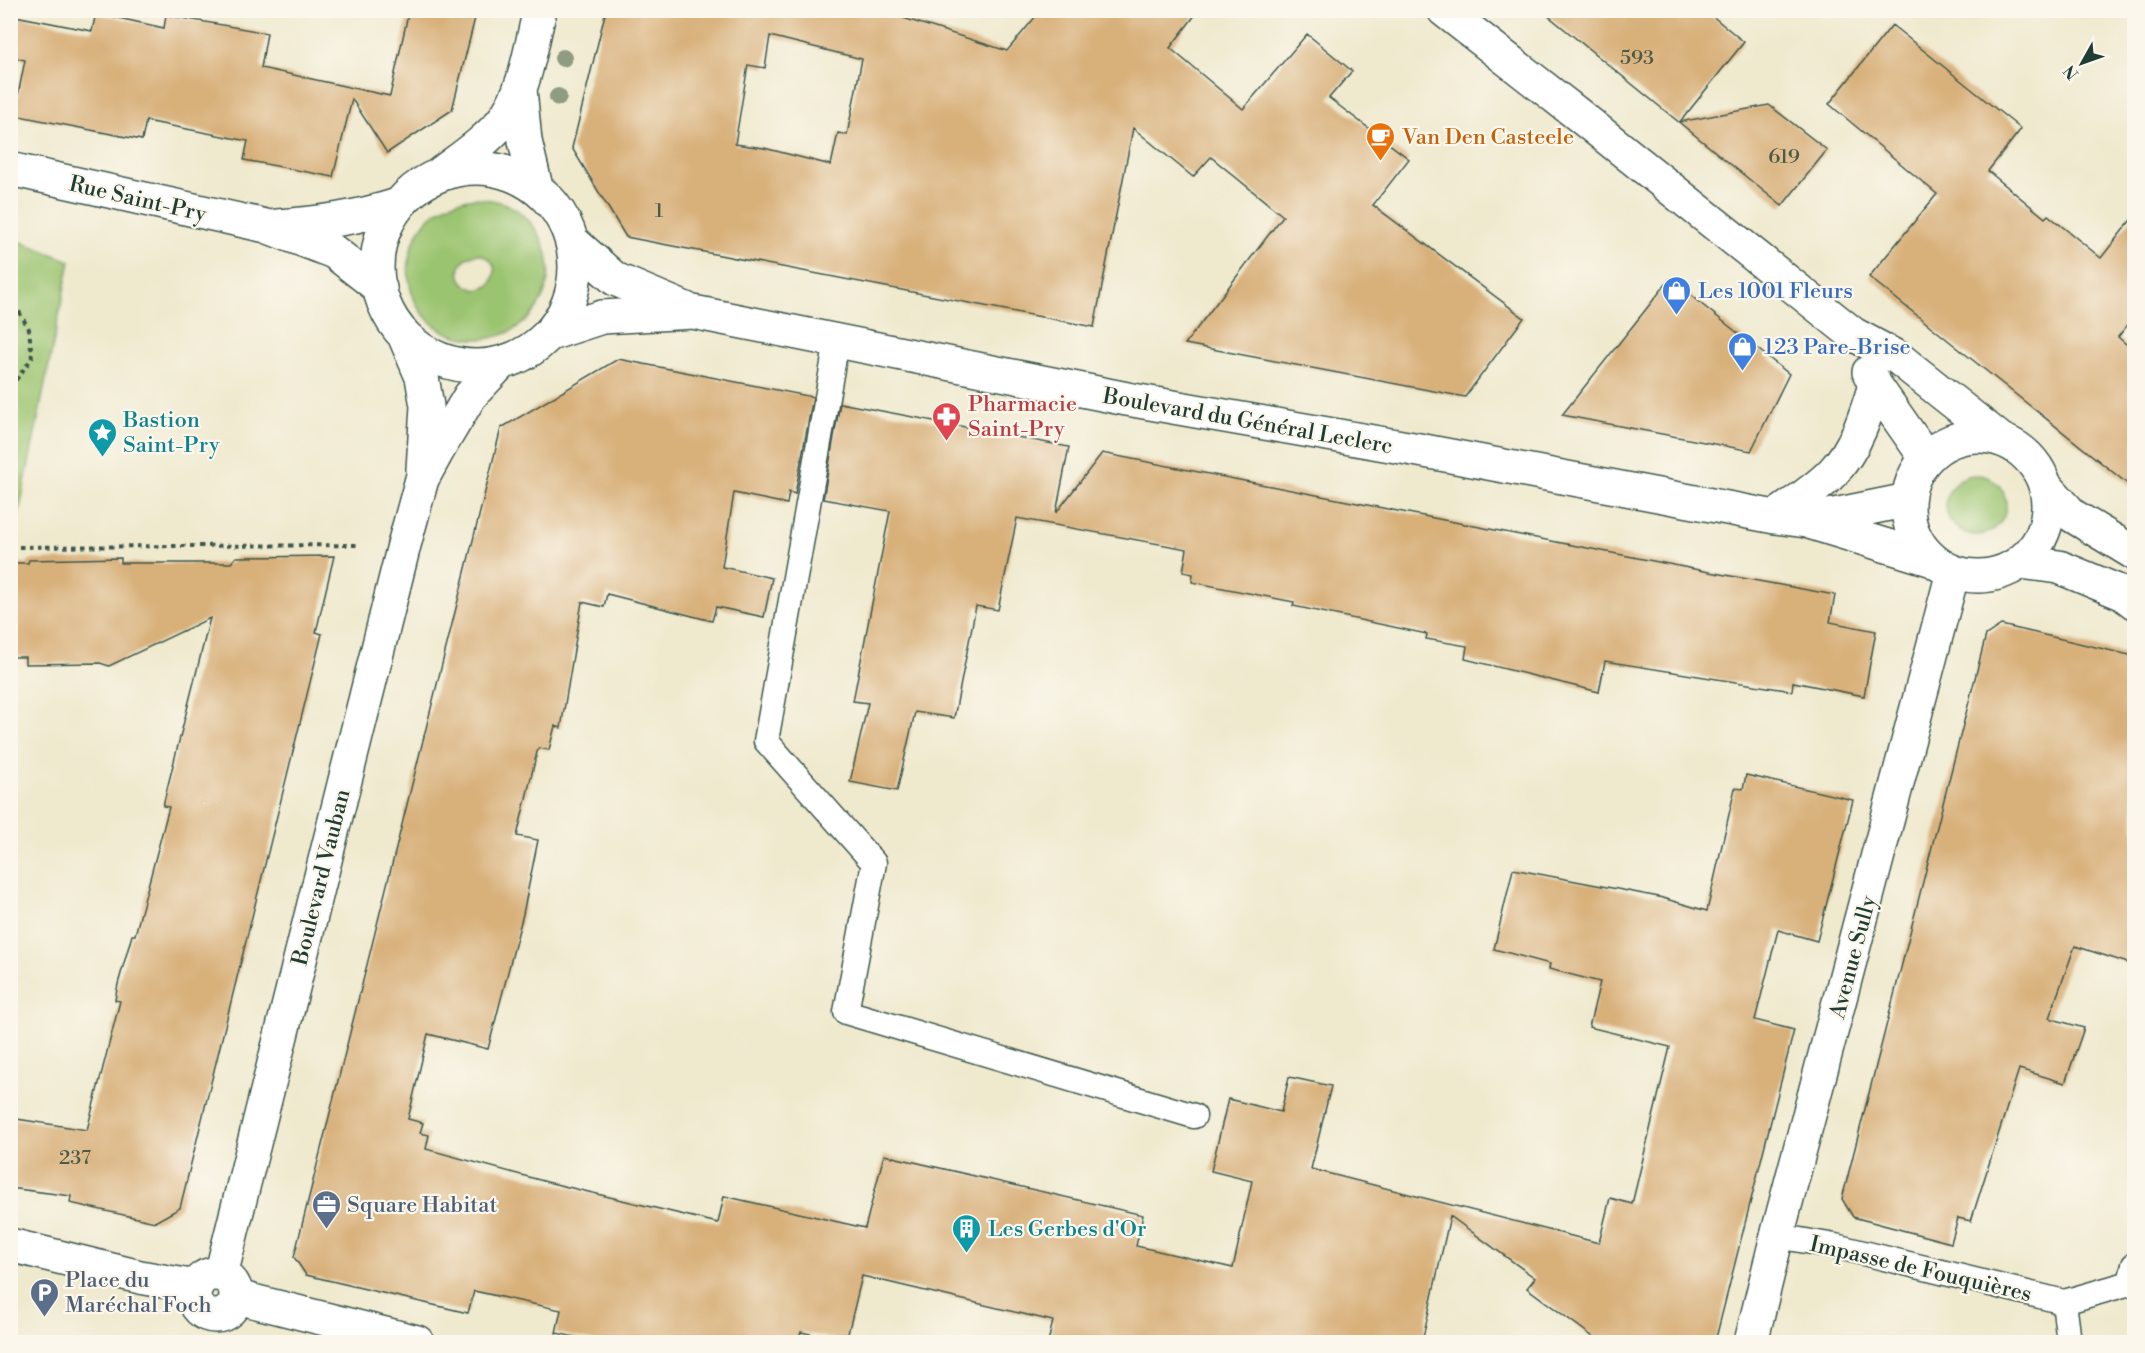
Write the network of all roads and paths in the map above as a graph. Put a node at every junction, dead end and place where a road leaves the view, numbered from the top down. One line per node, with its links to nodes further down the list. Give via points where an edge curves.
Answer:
1 (540, 10): 3 (street)
2 (1444, 10): 14 (street)
3 (520, 89): 5 (street, via 501,123); 6 (street, via 525,141)
4 (10, 169): 8 (street, Rue Saint-Pry)
5 (439, 175): 6 (street, via 463,169 489,169 513,175); 7 (street, via 416,188)
6 (536, 188): 9 (street, via 558,212)
7 (399, 206): 8 (street, Rue Saint-Pry, via 363,216); 10 (street, via 380,245)
8 (266, 226): 10 (street, Rue Saint-Pry, via 334,252)
9 (572, 241): 12 (street, via 615,279); 13 (street, via 575,274 568,306)
10 (380, 288): 15 (street, via 389,313)
11 (10, 296): 19 (path, via 29,329 32,358)
12 (693, 312): 13 (street, Boulevard du Général Leclerc, via 602,317); 16 (street, Boulevard du Général Leclerc)
13 (550, 334): 17 (street, via 528,352)
14 (1853, 334): 18 (street); 20 (street, via 1898,358)
15 (404, 335): 17 (street, via 425,352 449,362 475,367); 22 (street, Boulevard Vauban, via 422,377 427,406)
16 (837, 341): 25 (street, Boulevard du Général Leclerc, via 1127,399); 32 (lane, via 766,741 874,863 846,1012)
17 (501, 363): 22 (street, Boulevard Vauban, via 470,396)
18 (1875, 385): 21 (street); 25 (street, via 1856,438 1833,472)
19 (10, 388)
20 (2000, 439): 21 (street, via 1968,435 1945,444); 23 (street, via 2020,449 2036,465)
21 (1926, 458): 24 (street, via 1911,485)
22 (422, 479): 26 (street, Boulevard Vauban)
23 (2046, 486): 28 (street, via 2073,516); 29 (street, via 2046,524 2039,542)
24 (1908, 500): 25 (street, Boulevard du Général Leclerc); 30 (street, via 1913,534 1922,548)
25 (1790, 519): 30 (street, Boulevard du Général Leclerc)
26 (404, 545): 27 (path); 36 (street, Boulevard Vauban)
27 (10, 547)
28 (2134, 553)
29 (2020, 562): 30 (street, via 1992,574 1972,576); 31 (street, via 2060,567 2122,593)
30 (1943, 566): 33 (street, Avenue Sully, via 1941,624)
31 (2134, 602)
32 (1194, 1116)
33 (1777, 1236): 37 (lane, Impasse de Fouquières, via 1835,1246); 40 (street, Avenue Sully)
34 (10, 1245): 36 (street, via 140,1277)
35 (2134, 1265): 37 (lane, via 2130,1283)
36 (218, 1286): 38 (street, via 194,1299); 39 (street)
37 (2064, 1302): 41 (lane)
38 (208, 1329)
39 (417, 1342)
40 (1751, 1342)
41 (2069, 1342)

